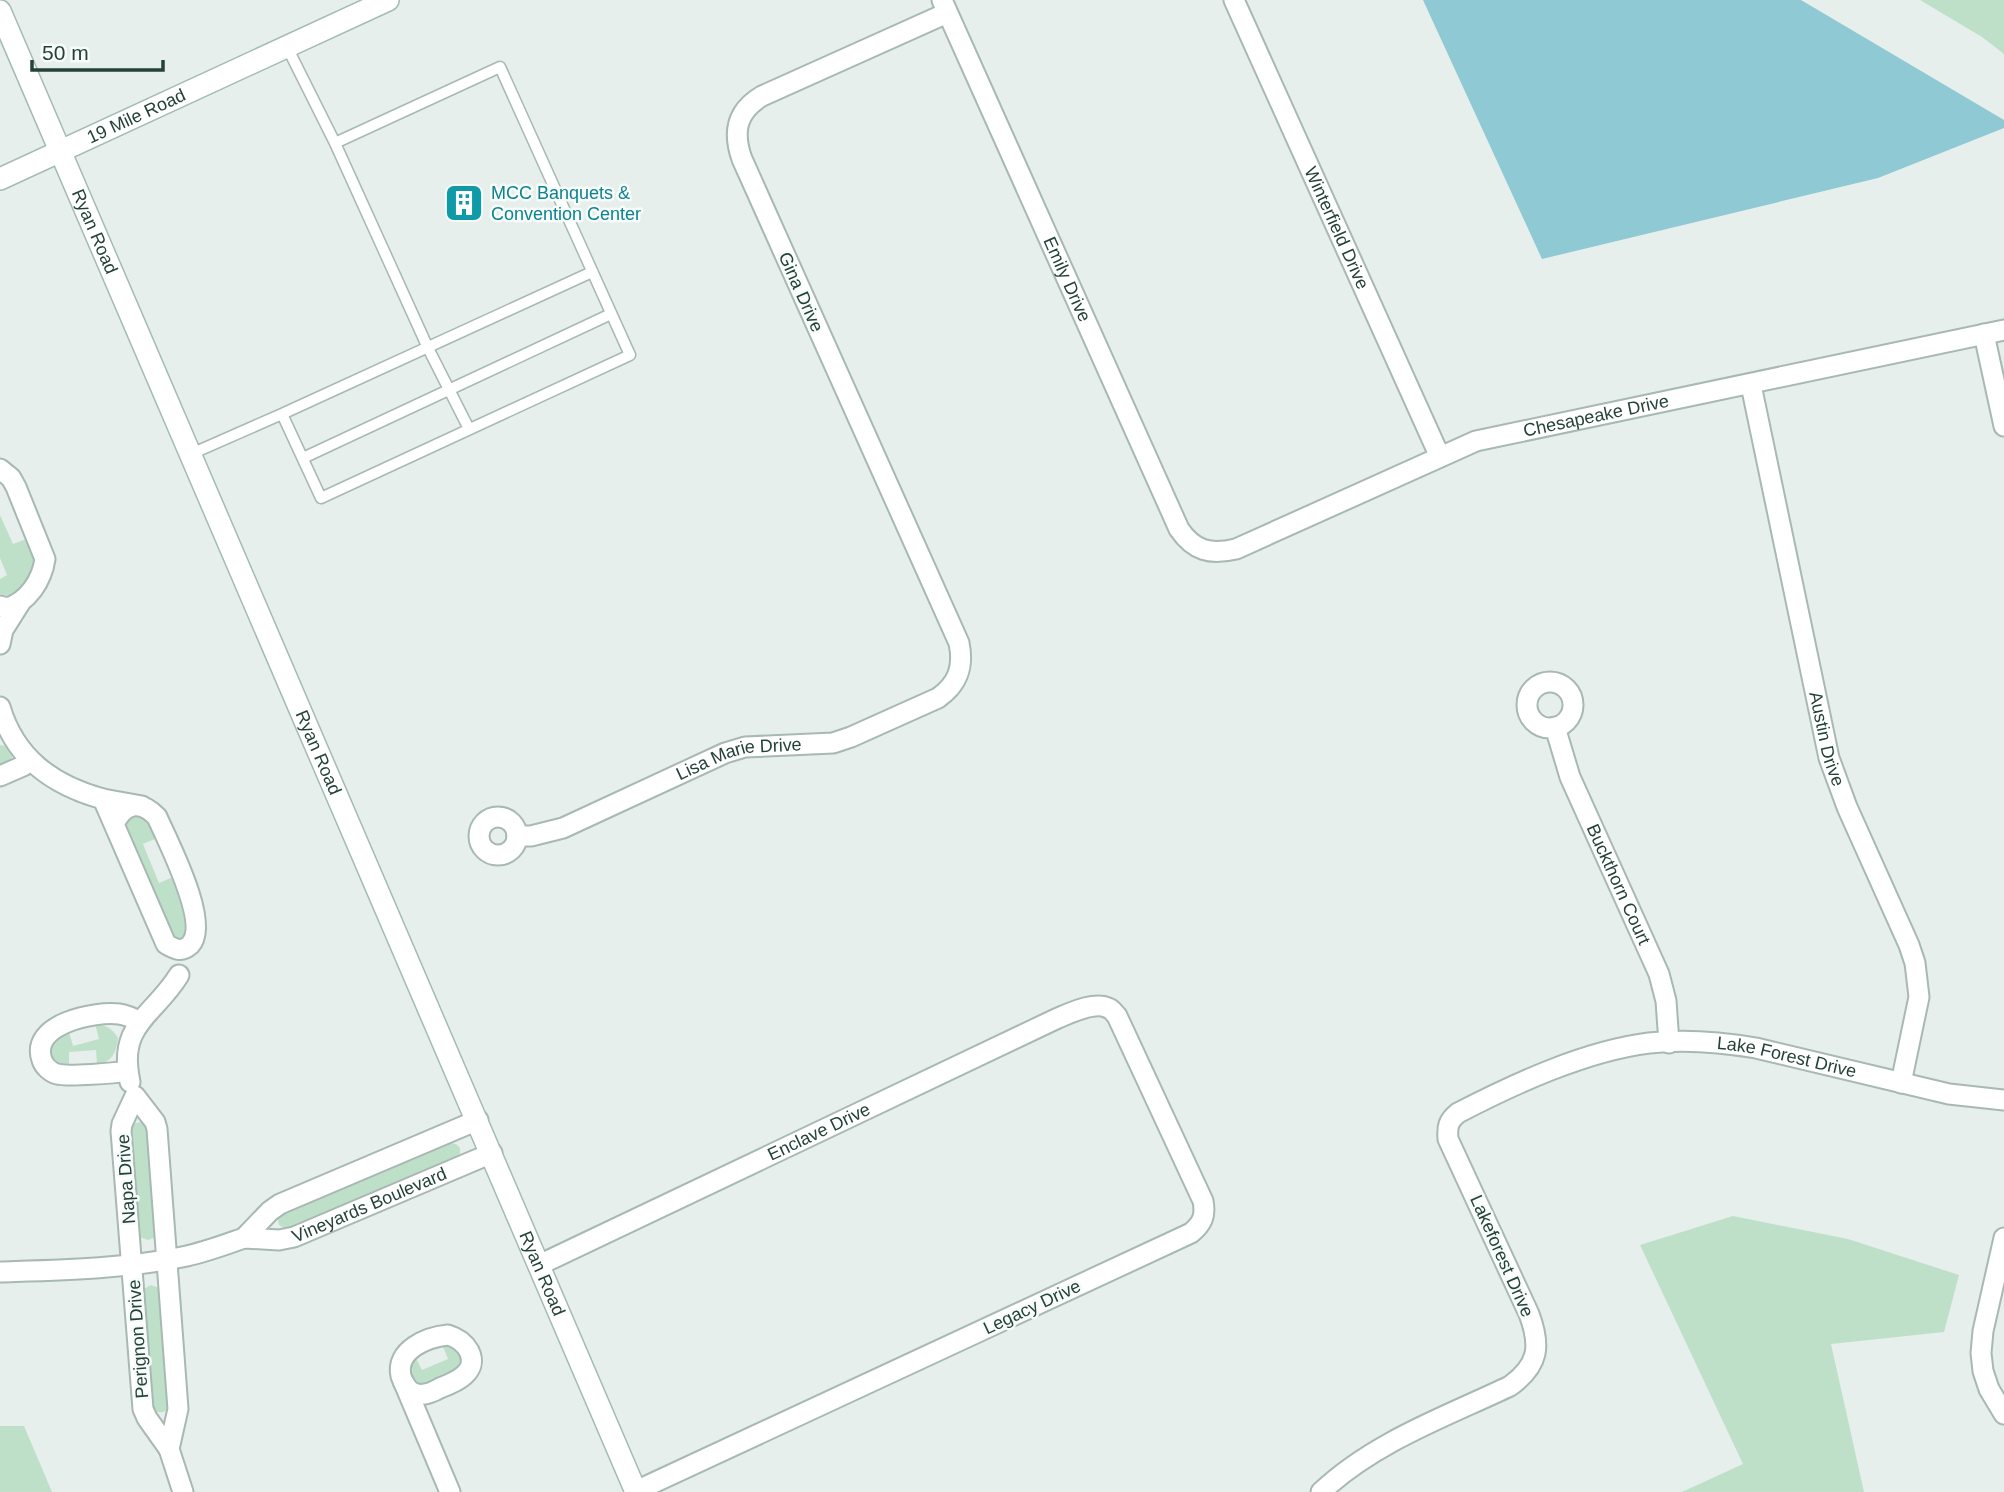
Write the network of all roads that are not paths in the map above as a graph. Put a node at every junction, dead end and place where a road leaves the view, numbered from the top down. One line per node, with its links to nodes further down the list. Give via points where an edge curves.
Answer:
1 (388, 0): 5 (main road, 19 Mile Road)
2 (1234, 0): 19 (street, Winterfield Drive)
3 (944, 6): 22 (street, Emily Drive, via 1179,529); 26 (street, Gina Drive, via 751,103 743,113 737,146 958,643 961,667)
4 (0, 11): 7 (main road, Ryan Road)
5 (287, 47): 6 (lane); 7 (main road, 19 Mile Road)
6 (335, 142): 9 (lane, via 500,67); 12 (lane)
7 (60, 152): 8 (main road, 19 Mile Road); 18 (main road, Ryan Road)
8 (0, 179)
9 (592, 272): 10 (lane); 12 (lane)
10 (611, 314): 14 (lane); 17 (lane, via 630,355)
11 (1994, 332): 13 (street, Chesapeake Drive); 16 (street)
12 (428, 348): 14 (lane); 15 (lane)
13 (1751, 384): 19 (street, Chesapeake Drive, via 1493,437); 44 (street, Austin Drive, via 1829,758 1915,963 1919,997)
14 (449, 390): 17 (lane); 20 (lane)
15 (282, 414): 18 (lane); 20 (lane)
16 (2004, 426)
17 (469, 429): 20 (lane, via 321,498)
18 (191, 454): 47 (main road, Ryan Road)
19 (1440, 457): 22 (street, Chesapeake Drive, via 1236,549)
20 (303, 458)
21 (0, 469): 23 (street, via 16,488 45,559 38,581)
22 (1204, 550)
23 (20, 603): 24 (street); 25 (street)
24 (0, 606)
25 (1, 631)
26 (957, 680): 35 (street, Lisa Marie Drive, via 938,698 851,737 816,745 745,747 563,828)
27 (0, 706): 29 (street)
28 (1555, 727): 41 (street, Buckthorn Court, via 1570,777 1659,974 1667,1001)
29 (5, 734): 30 (street)
30 (29, 760): 31 (street); 32 (street, via 60,781)
31 (0, 776)
32 (103, 799): 33 (street); 34 (street)
33 (142, 806): 34 (street, via 122,811); 36 (street, Napa Drive, via 157,817 194,904)
34 (114, 824): 37 (street)
35 (517, 836)
36 (194, 940): 37 (street, via 182,950); 38 (street, Napa Drive)
37 (166, 944): 38 (street)
38 (179, 975): 40 (street, Napa Drive)
39 (1100, 1006): 53 (street, Enclave Drive, via 1058,1018); 60 (street, Legacy Drive, via 1117,1016 1198,1189 1205,1210 1198,1227)
40 (139, 1022): 43 (street, Napa Drive, via 130,1040); 43 (street, via 120,1014 68,1022 45,1036 40,1051 46,1068 56,1074)
41 (1669, 1043): 42 (street, Lake Forest Drive, via 1622,1048); 44 (street, Lake Forest Drive, via 1744,1046)
42 (1569, 1063): 63 (street, Lakeforest Drive, via 1458,1113 1447,1128 1535,1330 1531,1367 1510,1386 1376,1450)
43 (128, 1071): 45 (street, Napa Drive)
44 (1901, 1083): 46 (street, Lake Forest Drive)
45 (135, 1096): 51 (street, Napa Drive, via 157,1129); 52 (street, Napa Drive, via 121,1131)
46 (2004, 1100)
47 (478, 1120): 48 (main road, Ryan Road); 49 (street, Vineyards Boulevard, via 280,1204)
48 (492, 1153): 49 (street, Vineyards Boulevard, via 293,1237); 53 (main road, Ryan Road)
49 (244, 1238): 51 (street, Vineyards Boulevard)
50 (2004, 1238): 57 (street, via 1981,1353 1989,1389)
51 (167, 1260): 52 (street, Vineyards Boulevard); 59 (street, Perignon Drive, via 178,1409)
52 (132, 1264): 54 (street, Vineyards Boulevard); 59 (street, Perignon Drive, via 143,1409)
53 (539, 1265): 60 (main road, Ryan Road)
54 (0, 1272)
55 (404, 1382): 56 (street, via 416,1394); 56 (street, via 401,1362 407,1352 448,1335 463,1342 470,1353 470,1369 461,1379); 58 (street)
56 (437, 1390): 58 (street, via 424,1401)
57 (2004, 1415)
58 (418, 1417): 62 (street)
59 (169, 1449): 61 (street, Perignon Drive)
60 (636, 1491)
61 (183, 1492)
62 (450, 1492)
63 (1321, 1492)

